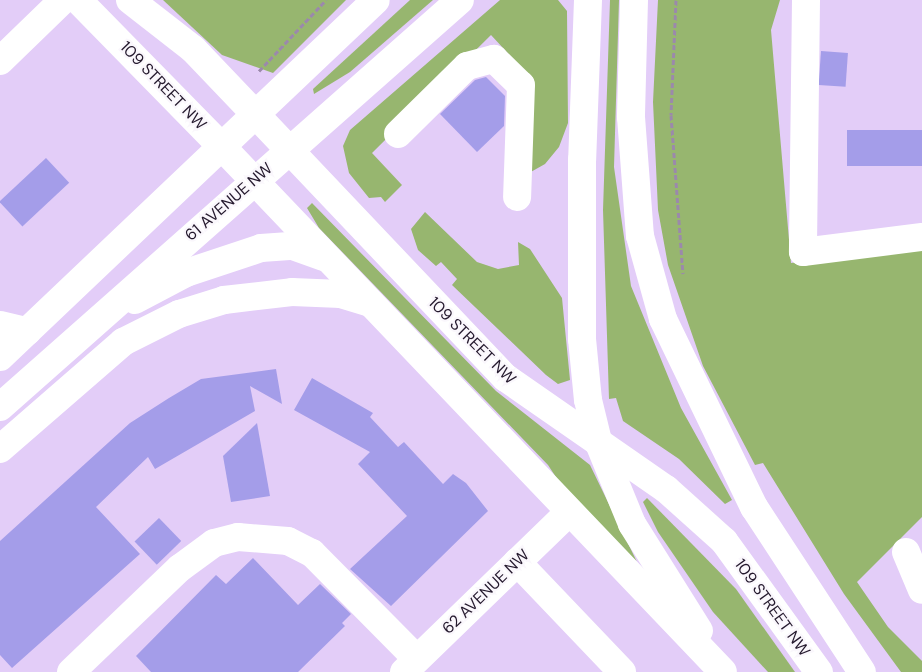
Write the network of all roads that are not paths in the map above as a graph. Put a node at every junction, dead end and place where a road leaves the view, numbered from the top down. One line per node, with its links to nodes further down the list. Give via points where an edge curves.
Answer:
1 (63, 0): 11 (main road)
2 (78, 0): 14 (main road, 109 STREET NW)
3 (130, 0): 12 (main road, 109 STREET NW, via 194,49)
4 (376, 0): 12 (main road)
5 (460, 0): 15 (main road, 61 AVENUE NW)
6 (568, 0): 10 (main road)
7 (588, 0): 10 (main road)
8 (634, 0): 38 (main road, via 631,117 640,236 662,319 754,507)
9 (806, 0): 18 (main road, via 803,252)
10 (587, 38): 26 (main road, via 582,339 588,400)
11 (0, 61)
12 (257, 116): 14 (main road); 15 (main road, 109 STREET NW)
13 (398, 134): 17 (main road, via 466,66 494,59 521,85)
14 (223, 148): 16 (main road, 109 STREET NW); 22 (main road)
15 (288, 150): 16 (main road, 61 AVENUE NW); 26 (main road, 109 STREET NW, via 506,378)
16 (253, 181): 19 (main road, 109 STREET NW); 24 (main road, 61 AVENUE NW)
17 (517, 197)
18 (922, 237)
19 (329, 260): 20 (main road, 109 STREET NW); 24 (main road, via 279,245 222,258 132,302)
20 (371, 303): 27 (main road, via 341,294 292,292 224,300 179,314 122,342); 28 (main road, 109 STREET NW)
21 (0, 325): 22 (main road)
22 (27, 331): 23 (main road)
23 (0, 357)
24 (50, 360): 25 (main road, 61 AVENUE NW)
25 (0, 407)
26 (598, 441): 36 (main road, via 632,524); 37 (main road, 109 STREET NW, via 666,489 724,541)
27 (0, 449)
28 (568, 513): 30 (main road, 62 AVENUE NW); 35 (main road, 109 STREET NW)
29 (906, 552): 31 (main road)
30 (517, 562): 32 (main road, 62 AVENUE NW); 34 (main road)
31 (922, 590)
32 (410, 666): 33 (main road, via 312,553 288,541 238,537 214,543 180,568)
33 (71, 672)
34 (622, 672)
35 (723, 672)
36 (727, 672)
37 (818, 672)
38 (862, 672)

